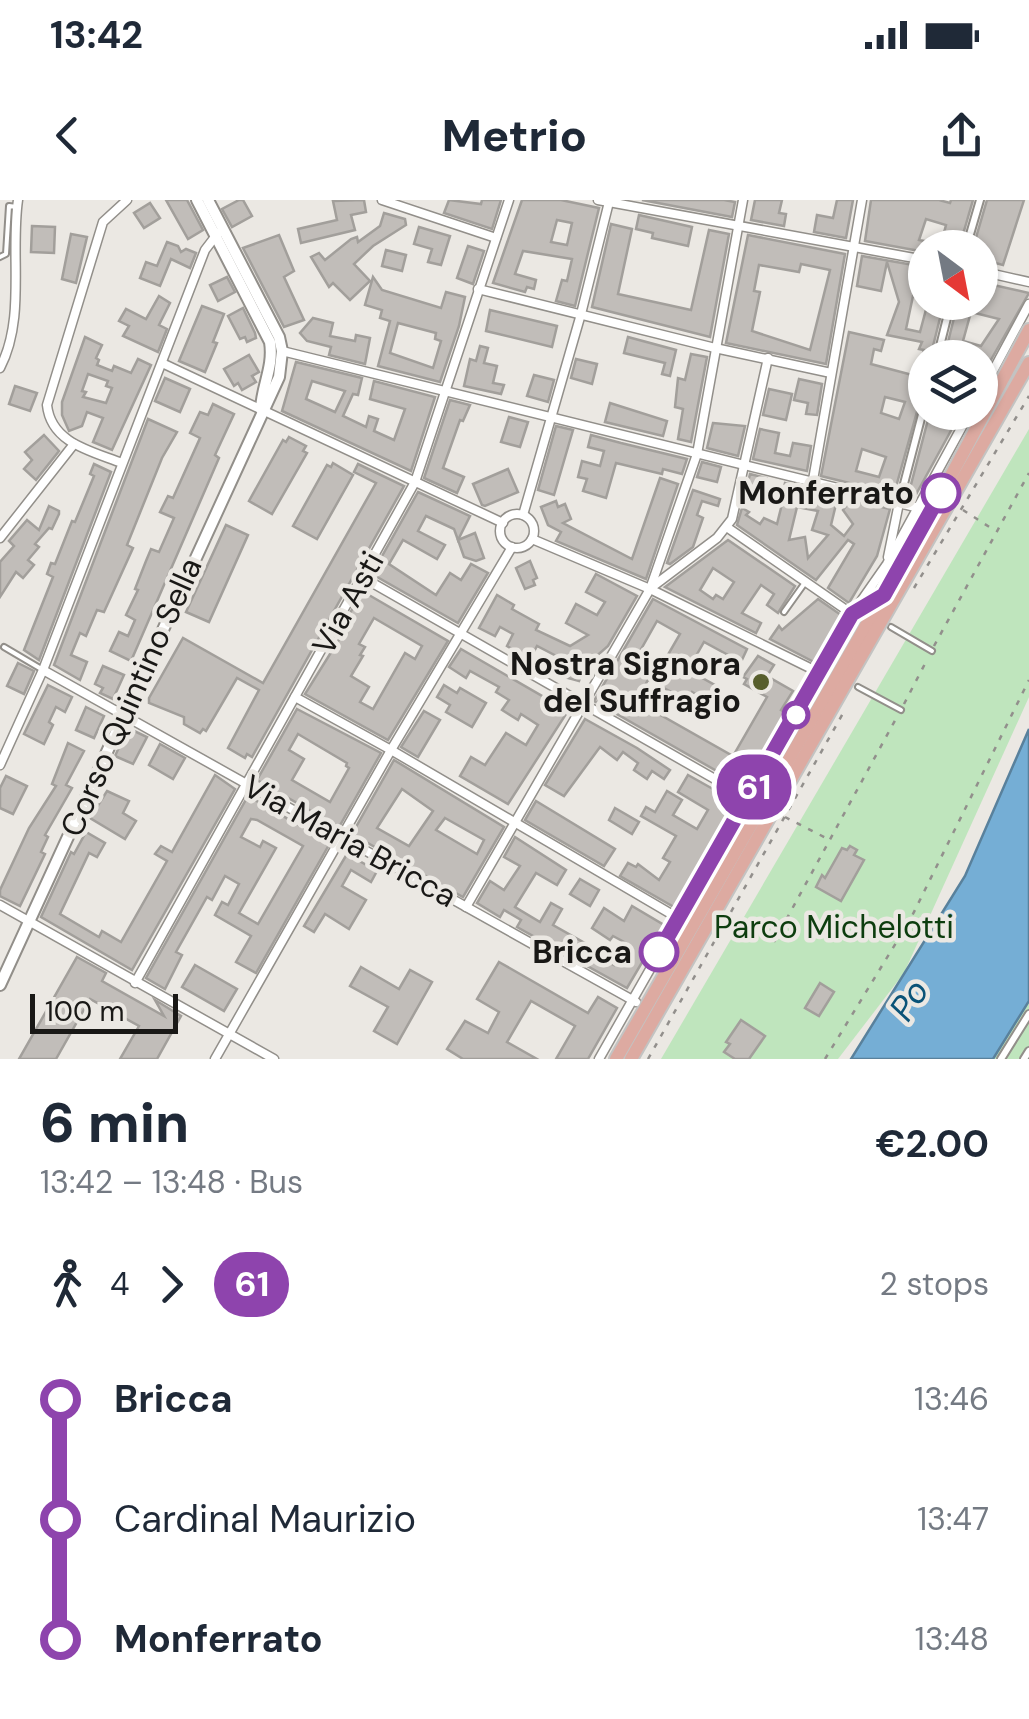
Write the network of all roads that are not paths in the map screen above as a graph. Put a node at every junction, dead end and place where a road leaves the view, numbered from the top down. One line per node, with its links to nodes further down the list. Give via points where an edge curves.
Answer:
1 (127, 200): 38 (street, via 103,222 47,405 58,434)
2 (197, 200): 14 (street, Corso Quintino Sella)
3 (208, 200): 14 (street, Corso Quintino Sella)
4 (382, 200): 15 (street)
5 (509, 200): 15 (street, Via Asti)
6 (598, 200): 10 (street)
7 (742, 200): 12 (street)
8 (862, 200): 16 (street)
9 (980, 200): 13 (street)
10 (609, 201): 12 (street); 23 (street)
11 (17, 203): 17 (lane, via 9,206 6,254); 31 (street, via 13,326)
12 (738, 225): 16 (street); 25 (street)
13 (971, 230)
14 (218, 232): 26 (street, Corso Quintino Sella); 30 (street); 34 (street, Corso Quintino Sella, via 270,342 272,368)
15 (496, 238): 21 (street, Via Asti)
16 (855, 246): 18 (street); 32 (street)
17 (0, 257)
18 (908, 257)
19 (998, 275): 20 (street)
20 (1029, 282)
21 (478, 289): 23 (street); 33 (street, Via Asti)
22 (1029, 304): 28 (street)
23 (581, 314): 25 (street); 35 (street)
24 (1029, 330): 45 (main road)
25 (715, 348): 27 (street); 39 (street)
26 (282, 350): 33 (street); 34 (street, Corso Quintino Sella, via 278,377)
27 (768, 358): 32 (street); 41 (street)
28 (998, 362)
29 (1029, 363): 45 (main road)
30 (162, 364): 34 (street); 40 (street)
31 (0, 368)
32 (831, 373): 42 (street)
33 (446, 388): 35 (street); 43 (street, Via Asti)
34 (261, 410): 43 (street); 69 (street, Corso Quintino Sella)
35 (552, 416): 39 (street); 46 (street)
36 (918, 430): 44 (street)
37 (963, 430): 45 (street)
38 (74, 444): 40 (street); 49 (street)
39 (697, 454): 41 (street); 55 (street)
40 (122, 463): 63 (street)
41 (746, 464): 42 (street); 48 (street)
42 (812, 480): 44 (street)
43 (415, 482): 47 (street); 53 (street, Via Asti)
44 (900, 503): 45 (street); 52 (street)
45 (931, 511): 52 (street); 56 (main road); 83 (main road)
46 (523, 516): 47 (street); 50 (street, via 533,524)
47 (502, 523): 51 (street, via 501,536)
48 (728, 528): 54 (street); 55 (street)
49 (0, 538)
50 (532, 539): 51 (street); 55 (street)
51 (512, 548): 60 (street)
52 (887, 564): 58 (street)
53 (362, 577): 60 (street); 66 (street, Via Asti)
54 (806, 582): 57 (lane); 58 (street)
55 (650, 589): 64 (street); 67 (street)
56 (884, 595): 58 (street); 83 (main road)
57 (784, 612)
58 (852, 614): 64 (street)
59 (891, 627): 62 (lane)
60 (460, 632): 67 (street); 71 (street)
61 (4, 647): 63 (lane)
62 (932, 650)
63 (43, 670): 69 (street, Via Maria Bricca); 70 (street)
64 (820, 673): 74 (street)
65 (858, 686): 68 (lane)
66 (295, 697): 71 (street); 73 (street, Via Asti)
67 (584, 704): 74 (street); 75 (street)
68 (901, 710)
69 (124, 714): 73 (street, Via Maria Bricca); 80 (street, Corso Quintino Sella)
70 (4, 742): 72 (street)
71 (391, 750): 75 (street); 76 (street)
72 (1, 758)
73 (247, 783): 76 (street, Via Maria Bricca); 81 (street, Via Asti)
74 (748, 798): 79 (street)
75 (514, 821): 78 (street); 79 (street)
76 (342, 837): 78 (street, Via Maria Bricca); 85 (street)
77 (0, 905): 80 (street)
78 (466, 907): 83 (street, Via Maria Bricca)
79 (678, 918): 83 (street)
80 (29, 922): 81 (street); 82 (street, Corso Quintino Sella)
81 (136, 983): 85 (street)
82 (0, 984)
83 (645, 1007): 89 (street); 90 (main road); 91 (main road)
84 (1029, 1014): 92 (street)
85 (230, 1034): 87 (street); 88 (street)
86 (1029, 1050): 93 (street)
87 (214, 1059)
88 (274, 1059)
89 (600, 1059)
90 (616, 1059)
91 (631, 1059)
92 (1001, 1059)
93 (1024, 1059)

